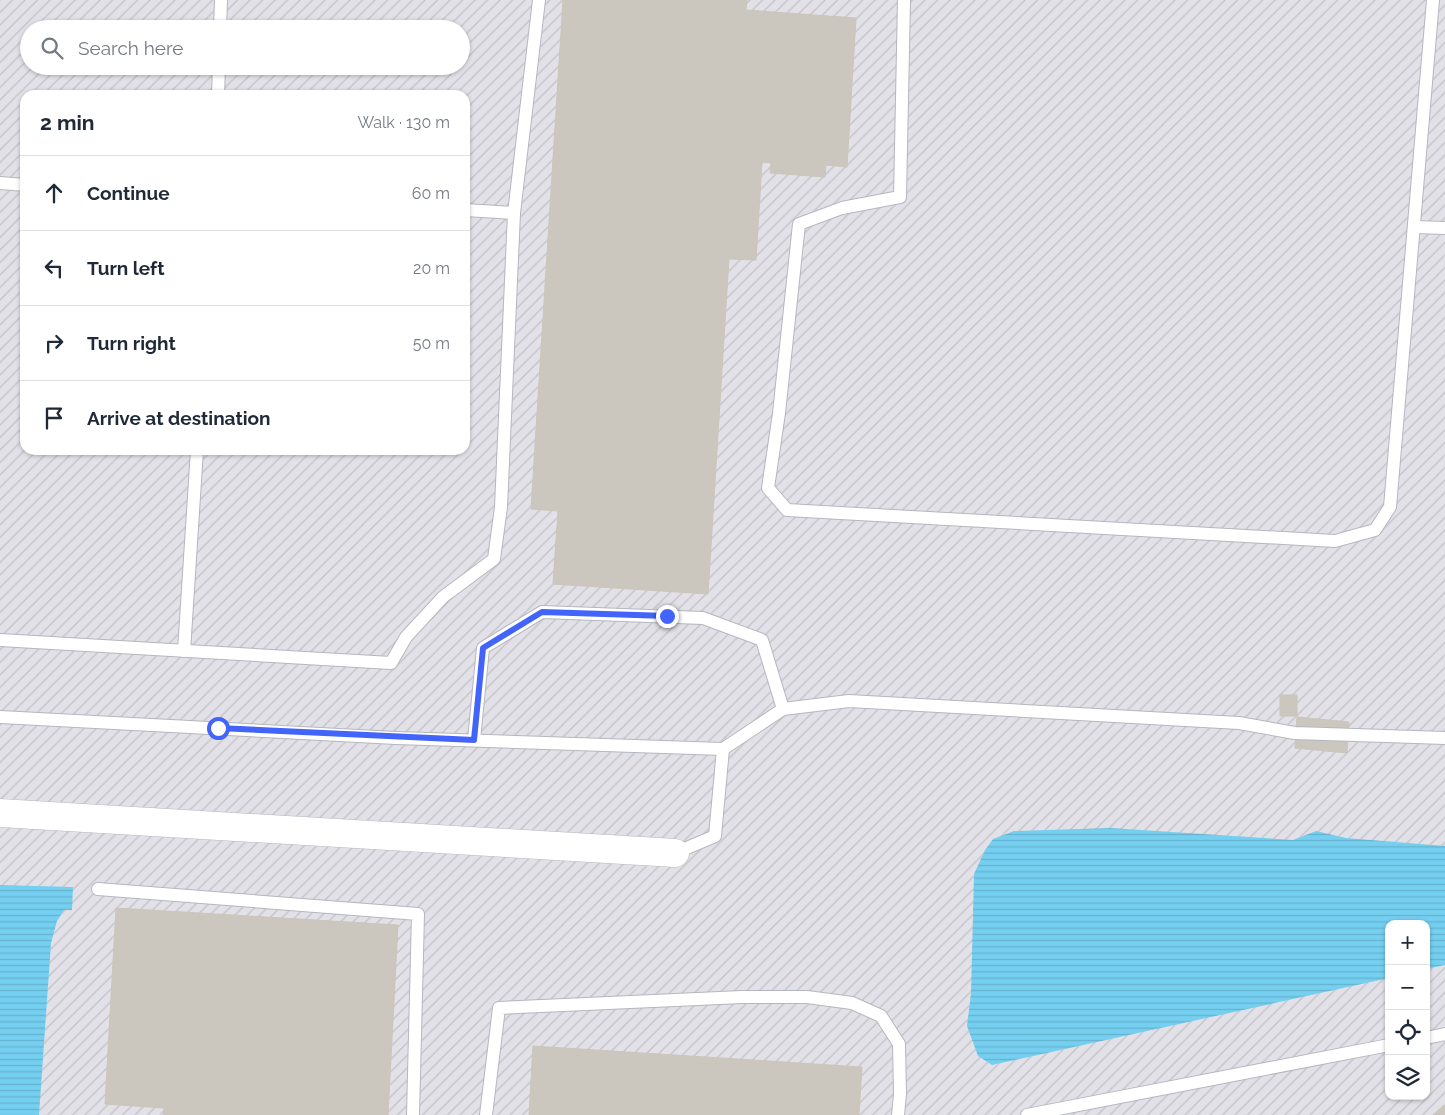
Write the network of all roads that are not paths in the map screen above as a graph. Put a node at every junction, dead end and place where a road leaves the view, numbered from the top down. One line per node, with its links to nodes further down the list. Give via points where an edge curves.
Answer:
1 (221, 0): 5 (lane)
2 (539, 0): 11 (lane)
3 (904, 0): 12 (lane, via 900,197 842,208 798,224 768,488 787,510 1335,541 1375,530 1390,506)
4 (1433, 0): 12 (lane)
5 (220, 20)
6 (219, 75): 7 (lane)
7 (218, 90)
8 (0, 183): 9 (lane)
9 (20, 185)
10 (470, 210): 11 (lane)
11 (514, 213): 16 (lane, via 501,508 494,559 443,597 406,637 391,663)
12 (1414, 227): 13 (lane)
13 (1445, 228)
14 (198, 455): 16 (lane)
15 (0, 640): 16 (lane)
16 (184, 651)
17 (783, 709): 19 (lane, via 849,701 1239,723 1295,733); 20 (lane, via 762,640 703,618 542,612 483,648); 21 (lane)
18 (0, 717): 20 (lane)
19 (1445, 738)
20 (474, 740): 21 (lane)
21 (723, 749): 23 (lane, via 715,836)
22 (0, 813): 23 (street)
23 (675, 853)
24 (98, 889): 28 (lane, via 418,914)
25 (1445, 1034): 26 (lane)
26 (1430, 1037)
27 (1385, 1046): 31 (lane)
28 (413, 1115)
29 (486, 1115): 30 (lane, via 499,1008 798,996 852,1003 880,1016 899,1044)
30 (898, 1115)
31 (1026, 1115)

